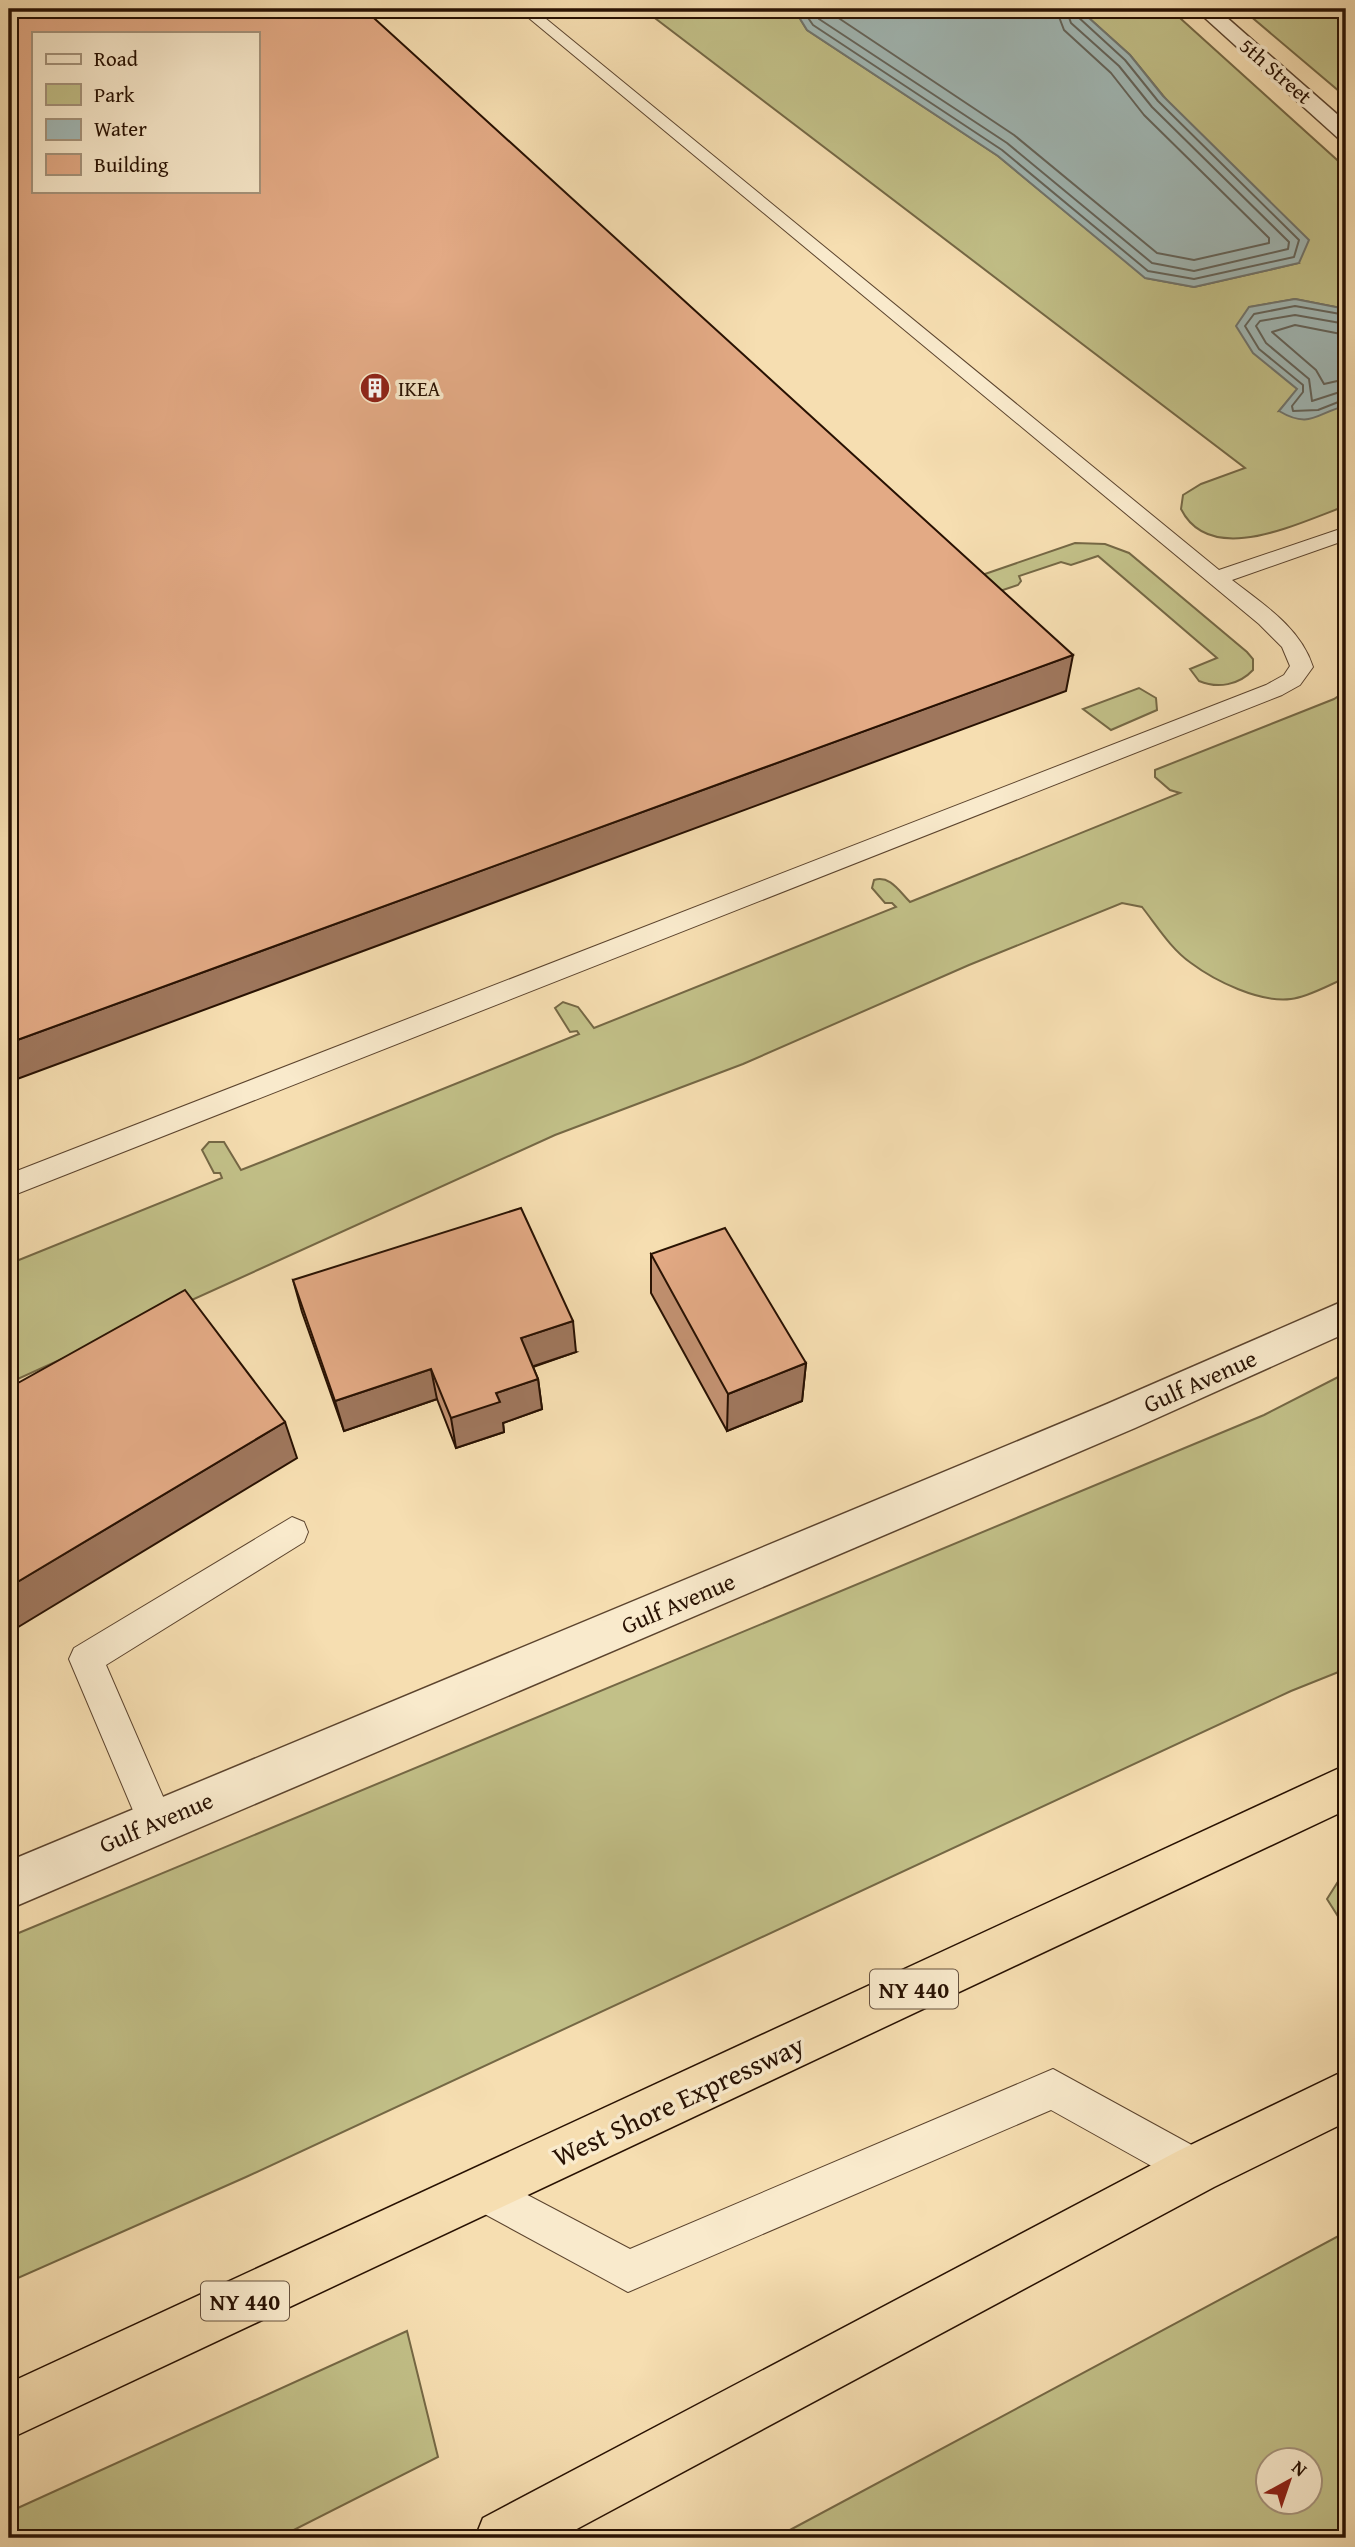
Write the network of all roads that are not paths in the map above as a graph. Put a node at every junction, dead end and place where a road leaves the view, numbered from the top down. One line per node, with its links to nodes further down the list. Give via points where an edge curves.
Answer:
1 (525, 9): 5 (lane)
2 (1205, 9): 3 (street, 5th Street)
3 (1346, 133)
4 (1346, 533): 5 (lane)
5 (1216, 578): 6 (lane, via 1285,636 1298,653 1302,667 1292,680 1274,691)
6 (9, 1186)
7 (1346, 1317): 10 (street, Gulf Avenue)
8 (292, 1532): 10 (lane, via 86,1659)
9 (1346, 1787): 14 (highway, West Shore Expressway / NY 440)
10 (156, 1822): 11 (street, Gulf Avenue)
11 (9, 1885)
12 (1346, 2095): 13 (highway)
13 (1196, 2169): 14 (lane, via 1053,2089 628,2271); 16 (highway)
14 (482, 2191): 15 (highway, West Shore Expressway / NY 440)
15 (9, 2411)
16 (503, 2538)

